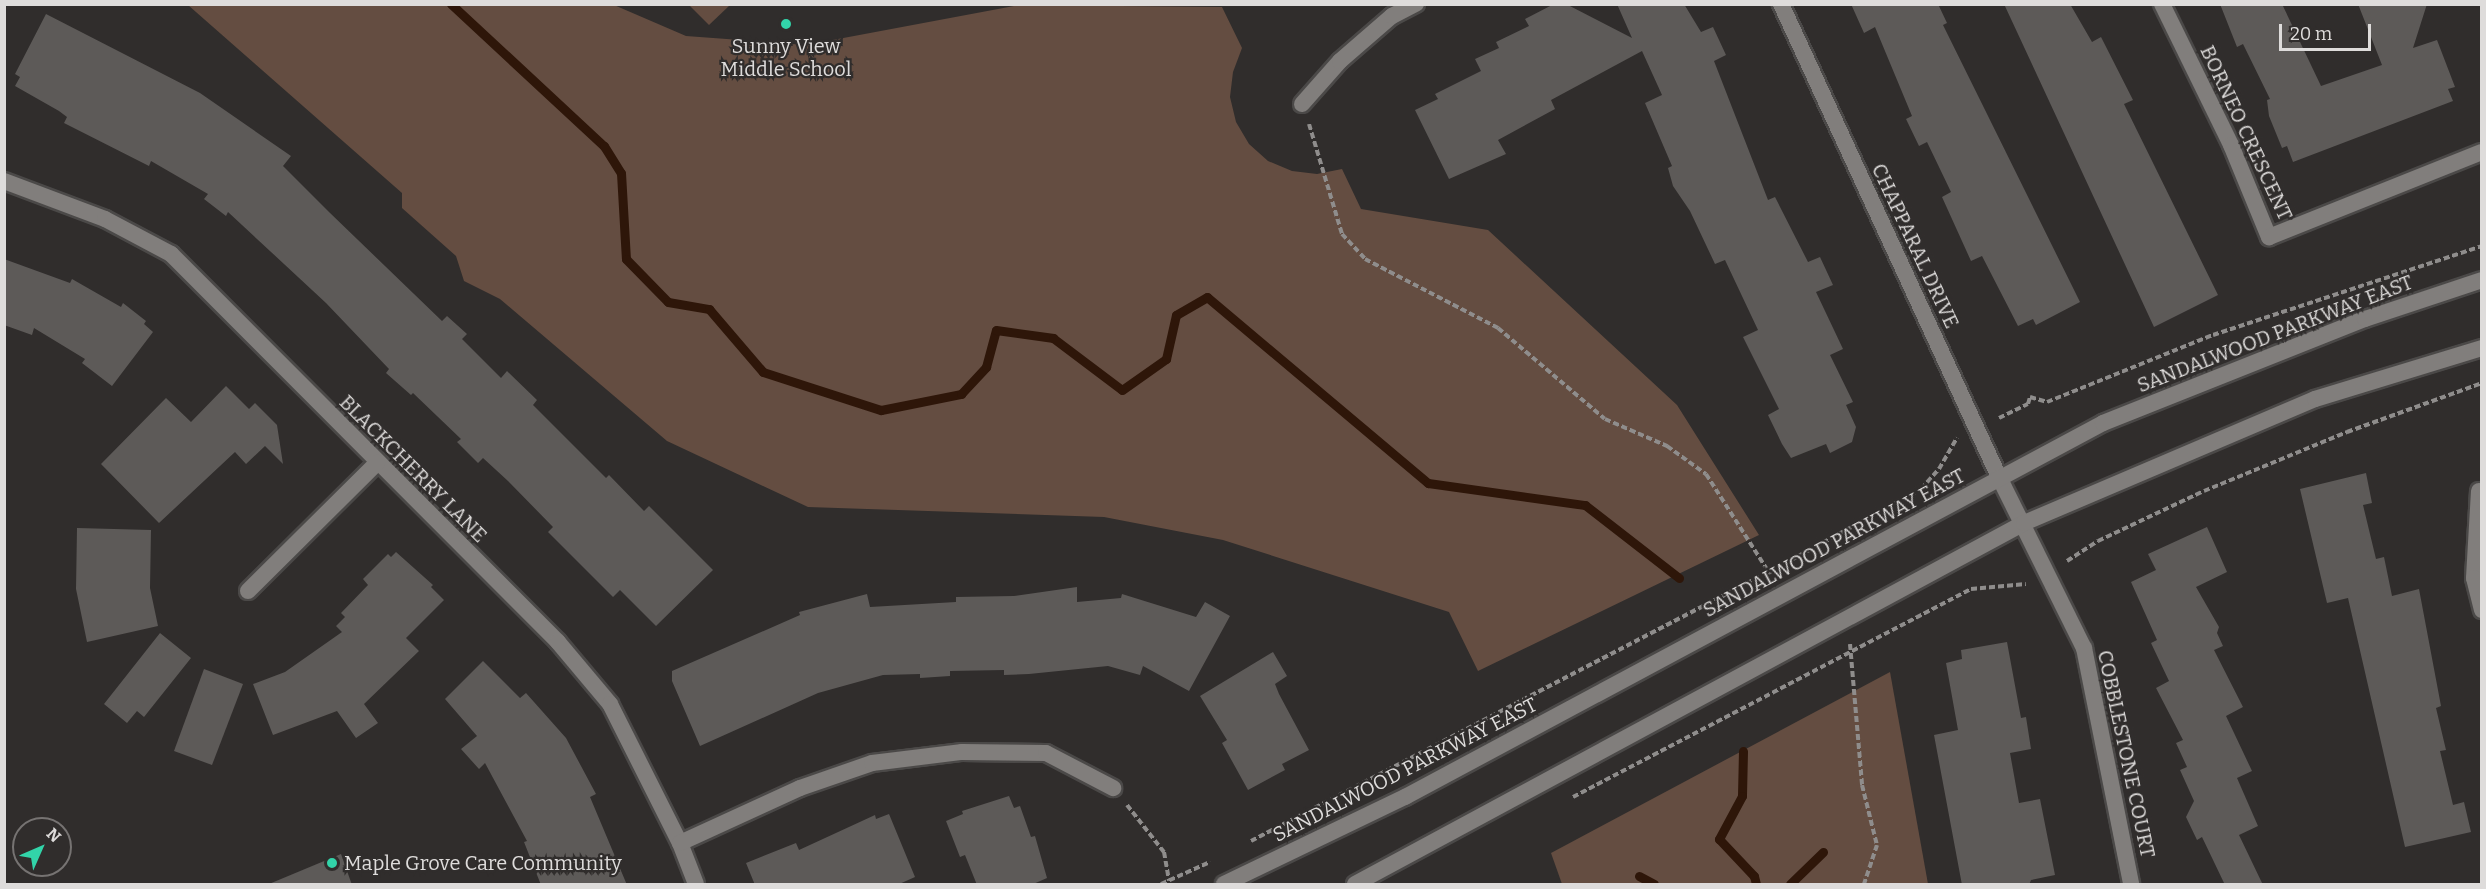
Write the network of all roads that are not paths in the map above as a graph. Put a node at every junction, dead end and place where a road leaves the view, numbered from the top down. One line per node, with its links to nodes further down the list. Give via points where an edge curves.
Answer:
1 (1416, 4): 4 (street, via 1392,16 1340,61)
2 (1781, 4): 10 (street, CHAPPARAL DRIVE)
3 (2162, 4): 5 (street, BORNEO CRESCENT, via 2231,146 2269,237)
4 (1302, 104)
5 (2481, 152)
6 (4, 181): 9 (street, BLACKCHERRY LANE, via 105,219 171,254)
7 (2481, 280): 10 (street, SANDALWOOD PARKWAY EAST, via 2365,319 2103,423)
8 (2481, 348): 13 (street, via 2315,399)
9 (377, 463): 14 (street); 17 (street, BLACKCHERRY LANE, via 558,642 610,704)
10 (1999, 477): 12 (street, CHAPPARAL DRIVE); 19 (street, SANDALWOOD PARKWAY EAST, via 1405,797)
11 (2479, 491): 15 (street, via 2474,578)
12 (2015, 503): 13 (street, COBBLESTONE COURT)
13 (2024, 523): 20 (street); 21 (street, COBBLESTONE COURT, via 2090,665)
14 (248, 591)
15 (2481, 610)
16 (1113, 788): 17 (street, via 1046,753 962,752 872,763 800,788)
17 (680, 843): 18 (street, BLACKCHERRY LANE)
18 (696, 885)
19 (1224, 885)
20 (1355, 885)
21 (2132, 885)

